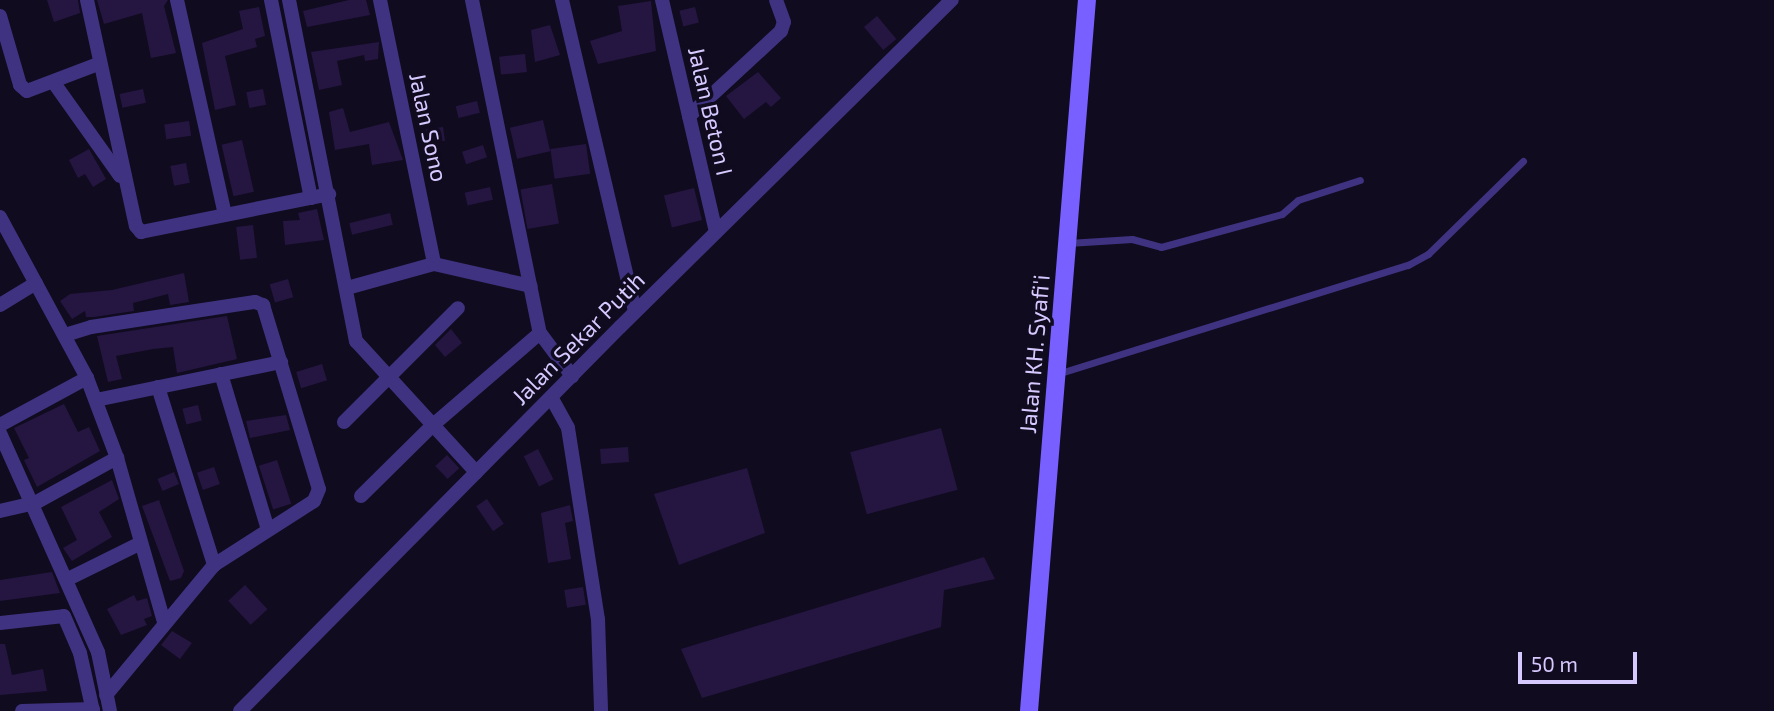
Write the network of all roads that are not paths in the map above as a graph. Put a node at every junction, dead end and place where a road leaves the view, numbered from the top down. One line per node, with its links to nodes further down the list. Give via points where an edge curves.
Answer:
1 (87, 0): 13 (street)
2 (177, 0): 21 (street)
3 (271, 0): 20 (street)
4 (289, 0): 19 (street)
5 (380, 0): 25 (street, Jalan Sono)
6 (472, 0): 28 (street)
7 (562, 0): 31 (street)
8 (662, 0): 15 (street, Jalan Beton I)
9 (952, 0): 23 (street, Jalan Sekar Putih)
10 (1087, 0): 24 (main road, Jalan KH. Syafi'i)
11 (778, 1): 15 (street, via 781,32)
12 (0, 16): 14 (street, via 20,85 34,91)
13 (98, 64): 14 (street); 18 (street)
14 (54, 83): 18 (street)
15 (689, 116): 23 (street, Jalan Beton I)
16 (1523, 161): 36 (lane, via 1428,254 1408,265)
17 (1360, 180): 24 (lane, via 1298,200 1282,214 1161,247 1132,239)
18 (126, 183): 21 (street, via 141,232)
19 (329, 194): 20 (street); 27 (street)
20 (311, 198): 21 (street)
21 (225, 215)
22 (0, 217): 26 (street)
23 (716, 232): 31 (street, Jalan Sekar Putih)
24 (1067, 243): 36 (main road, Jalan KH. Syafi'i)
25 (434, 264): 27 (street); 28 (street)
26 (36, 283): 29 (street); 33 (street)
27 (347, 288): 39 (street, via 356,341)
28 (531, 288): 32 (street)
29 (0, 305)
30 (458, 308): 39 (street)
31 (635, 311): 37 (street, Jalan Sekar Putih)
32 (540, 333): 37 (street); 45 (street)
33 (65, 335): 34 (street, via 255,302 267,312); 38 (street)
34 (281, 362): 35 (street); 52 (street, via 319,496)
35 (221, 374): 40 (street); 52 (street)
36 (1057, 374): 64 (main road, Jalan KH. Syafi'i)
37 (572, 376): 41 (street, Jalan Sekar Putih)
38 (87, 378): 42 (street); 44 (street)
39 (389, 378): 43 (street); 45 (street)
40 (158, 387): 42 (street); 54 (street)
41 (551, 397): 48 (street, Jalan Sekar Putih); 63 (street, via 568,428 594,592)
42 (96, 400): 47 (street)
43 (345, 422)
44 (0, 425)
45 (433, 425): 48 (street); 49 (street)
46 (0, 433): 50 (street)
47 (117, 458): 50 (street); 53 (street)
48 (476, 472): 62 (street, Jalan Sekar Putih)
49 (361, 496)
50 (35, 503): 51 (street); 55 (street)
51 (0, 511)
52 (268, 530): 54 (street)
53 (141, 543): 55 (street); 56 (street)
54 (214, 565): 56 (street)
55 (68, 579): 58 (street, via 98,652)
56 (164, 622): 58 (street)
57 (0, 623): 59 (street, via 64,616 80,653)
58 (106, 695): 61 (street)
59 (93, 710): 60 (street)
60 (22, 711)
61 (110, 711)
62 (240, 711)
63 (601, 711)
64 (1030, 711)

